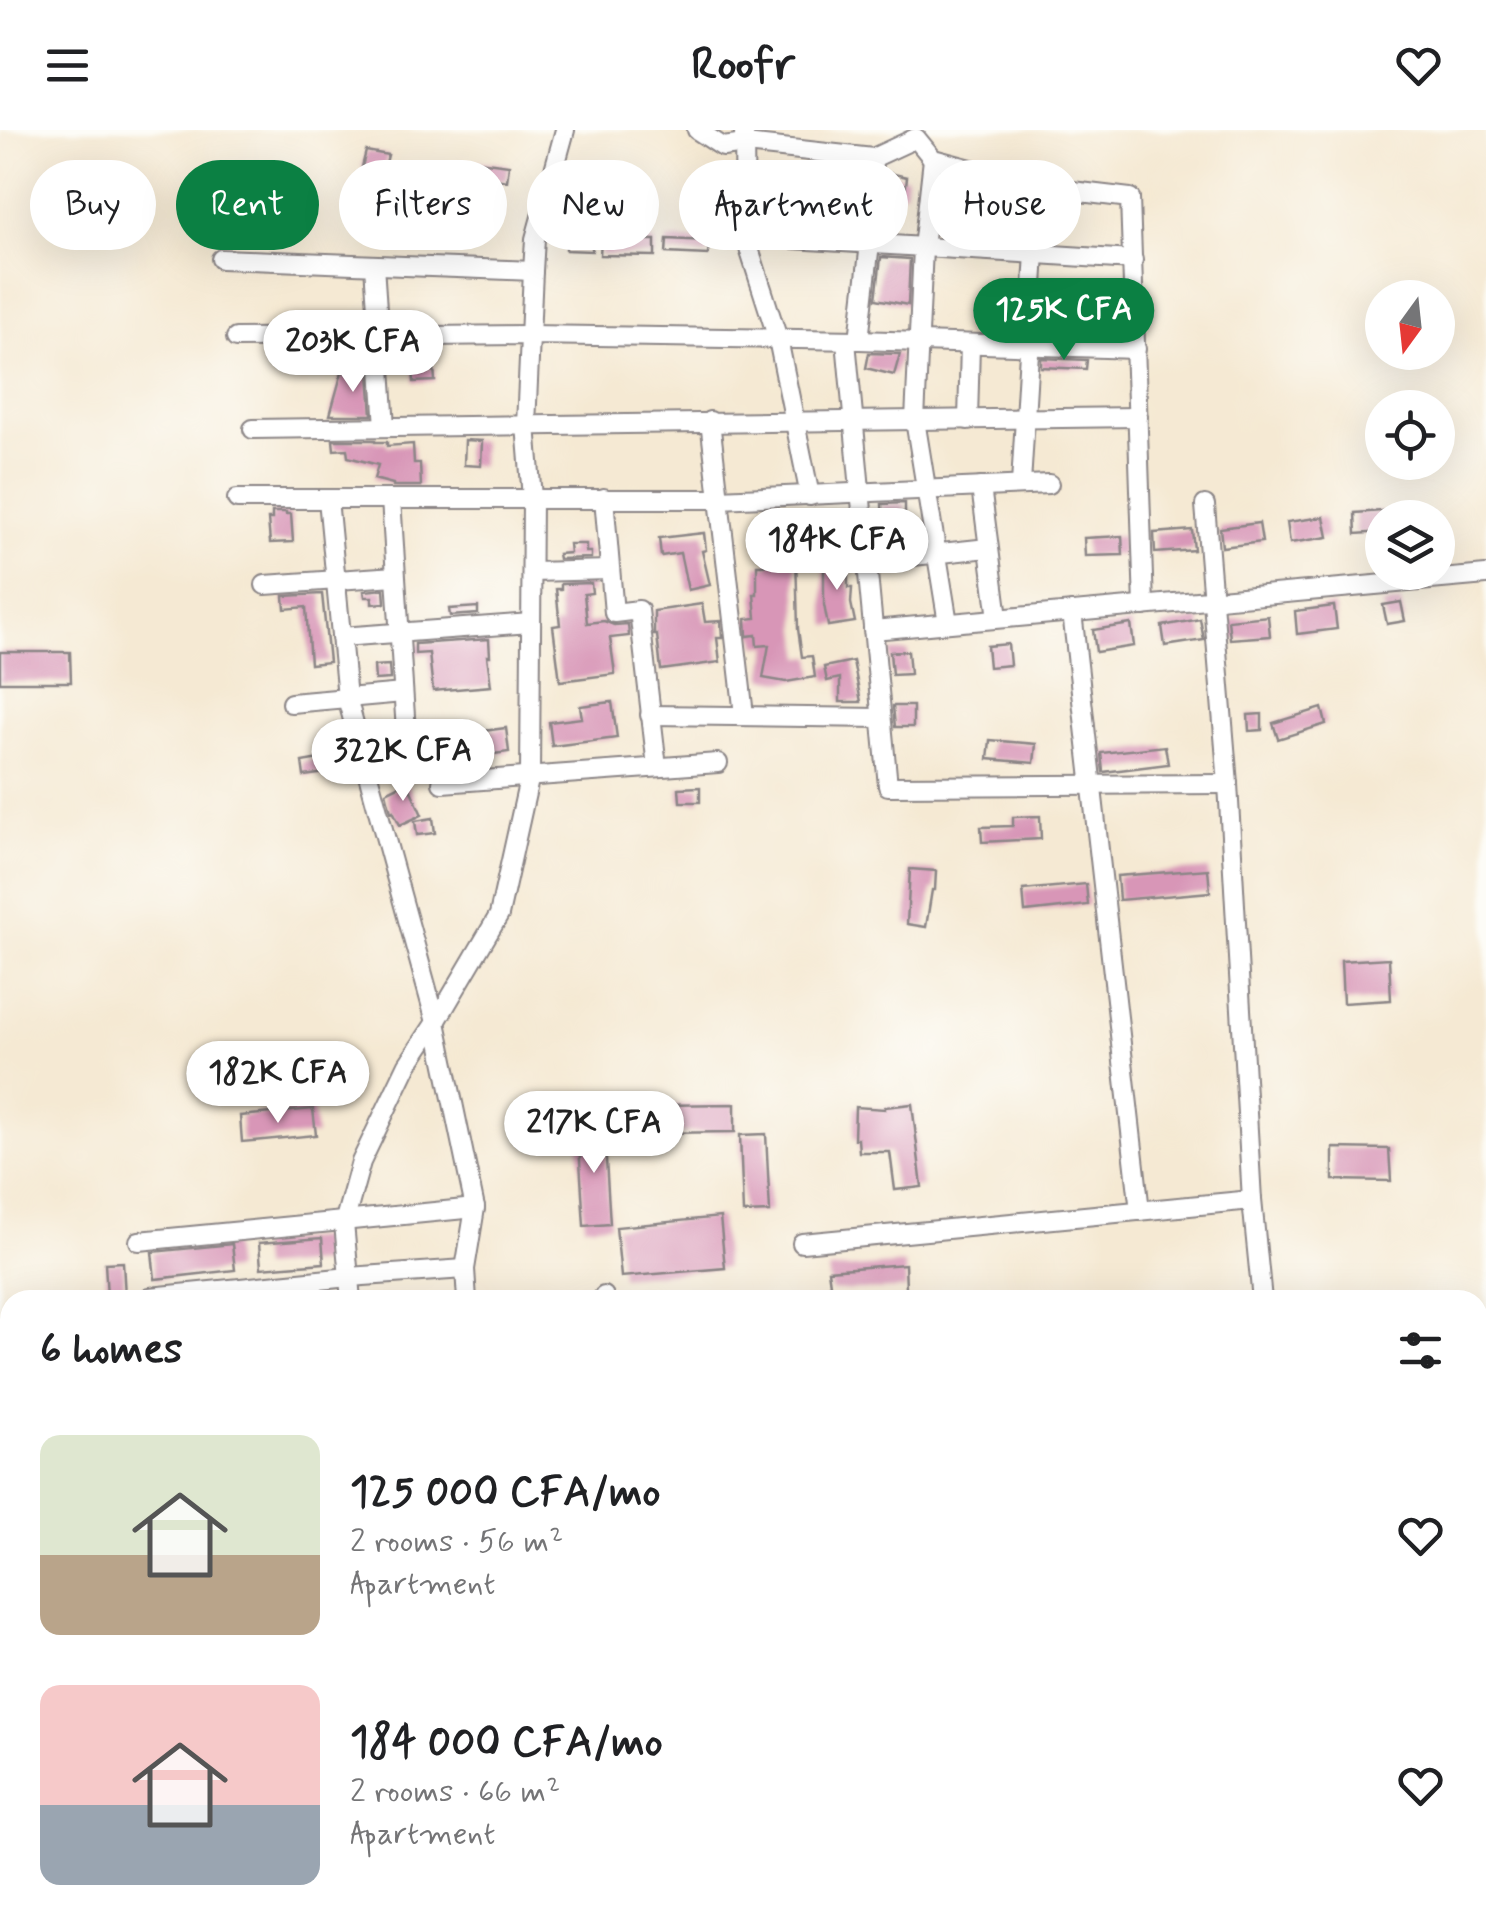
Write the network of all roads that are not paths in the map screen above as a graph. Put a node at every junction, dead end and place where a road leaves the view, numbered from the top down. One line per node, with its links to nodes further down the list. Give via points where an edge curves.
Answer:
1 (565, 130): 17 (street, via 534,239)
2 (697, 130): 3 (street, via 722,147)
3 (744, 137): 4 (street)
4 (873, 158): 5 (street, via 916,138)
5 (933, 159): 6 (street); 9 (street)
6 (937, 160)
7 (1081, 192): 15 (street, via 1130,198)
8 (908, 247): 9 (street)
9 (923, 248): 13 (street); 23 (street)
10 (750, 250): 21 (street)
11 (869, 250): 22 (street)
12 (1034, 250): 13 (street)
13 (1034, 255): 15 (street); 25 (street)
14 (220, 259): 16 (street)
15 (1132, 260): 26 (street)
16 (374, 265): 17 (street); 20 (street)
17 (533, 271): 18 (street)
18 (530, 334): 20 (street); 21 (street); 34 (street)
19 (236, 338): 20 (street)
20 (379, 338): 35 (street)
21 (778, 339): 22 (street); 33 (street)
22 (852, 340): 23 (street); 31 (street)
23 (917, 343): 24 (street); 29 (street)
24 (970, 344): 25 (street); 30 (street)
25 (1028, 346): 26 (street); 28 (street)
26 (1136, 349): 27 (street)
27 (1138, 417): 28 (street); 60 (street)
28 (1024, 419): 30 (street); 37 (street)
29 (915, 420): 30 (street); 31 (street); 40 (street)
30 (968, 420)
31 (855, 421): 33 (street); 41 (street)
32 (710, 422): 33 (street); 34 (street); 48 (street)
33 (797, 422): 42 (street)
34 (526, 425): 35 (street); 43 (street)
35 (385, 427): 36 (street)
36 (253, 428)
37 (1020, 484): 38 (street); 39 (street)
38 (1049, 484)
39 (981, 487): 40 (street); 50 (street)
40 (926, 491): 41 (street); 51 (street)
41 (861, 494): 42 (street); 52 (street)
42 (810, 496): 48 (street)
43 (532, 498): 44 (street); 47 (street); 54 (street)
44 (604, 498): 48 (street); 53 (street)
45 (237, 499): 46 (street)
46 (328, 499): 47 (street); 57 (street)
47 (390, 499): 55 (street)
48 (719, 499): 72 (street)
49 (1206, 505): 59 (street)
50 (988, 548): 51 (street); 62 (street)
51 (936, 554): 52 (street); 64 (street)
52 (866, 561): 65 (street)
53 (610, 570): 54 (street); 71 (street, via 614,613 640,610)
54 (532, 572): 63 (street)
55 (395, 576): 57 (street); 66 (street)
56 (1486, 576): 59 (street)
57 (335, 580): 58 (street); 67 (street)
58 (265, 585)
59 (1213, 600): 60 (street); 79 (street)
60 (1144, 606): 61 (street)
61 (1072, 612): 62 (street); 80 (street)
62 (998, 618): 64 (street)
63 (532, 622): 66 (street); 77 (street)
64 (948, 623): 65 (street)
65 (873, 630): 73 (street)
66 (399, 632): 67 (street); 68 (street)
67 (341, 637): 69 (street)
68 (403, 693): 69 (street); 75 (street)
69 (347, 698): 70 (street); 81 (street)
70 (291, 703)
71 (650, 715): 72 (street); 76 (street)
72 (744, 715): 73 (street)
73 (881, 718): 80 (street, via 888,786)
74 (718, 763): 76 (street)
75 (408, 764)
76 (656, 767): 77 (street)
77 (530, 776): 78 (street); 81 (street, via 499,915)
78 (442, 783)
79 (1228, 784): 80 (street); 82 (street)
80 (1092, 785): 84 (street)
81 (436, 1022): 83 (street); 85 (street, via 361,1162)
82 (1252, 1200): 84 (street); 93 (street)
83 (475, 1208): 85 (street); 88 (street)
84 (1140, 1210): 87 (street)
85 (344, 1223): 86 (street); 89 (street)
86 (140, 1241)
87 (802, 1243)
88 (465, 1268): 89 (street); 92 (street)
89 (349, 1277): 90 (street); 91 (street)
90 (213, 1290)
91 (350, 1290)
92 (466, 1290)
93 (1261, 1290)

